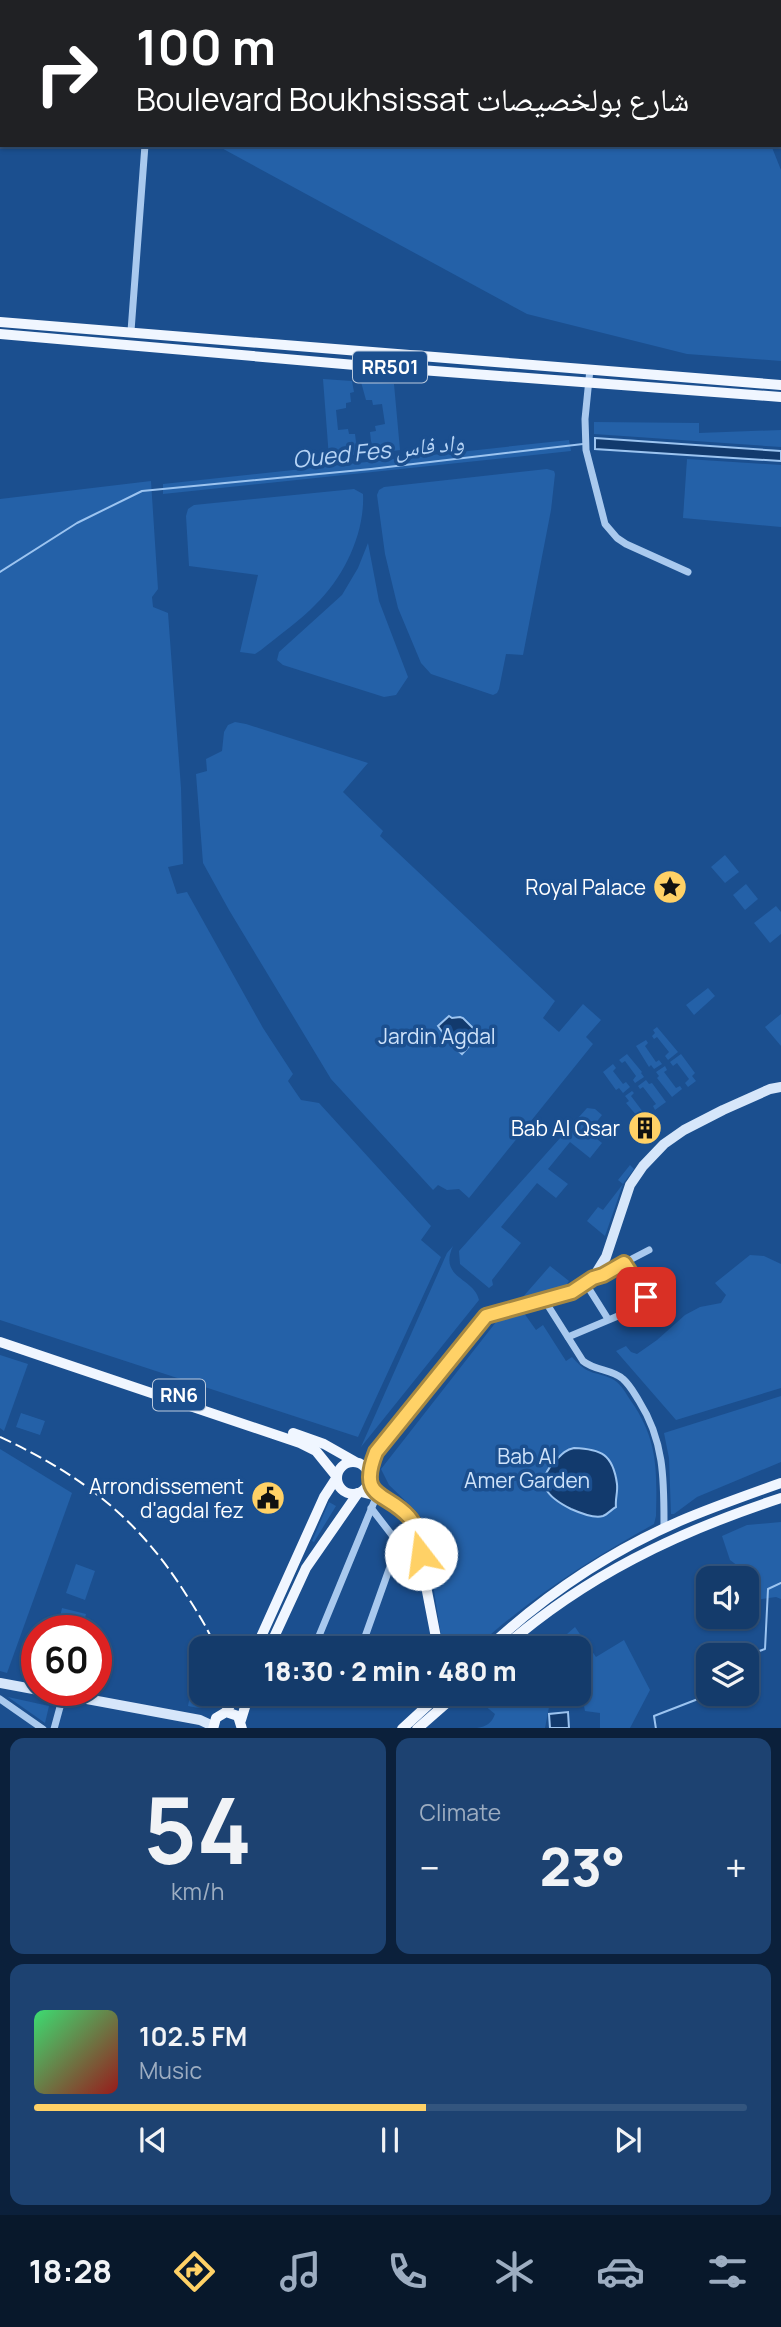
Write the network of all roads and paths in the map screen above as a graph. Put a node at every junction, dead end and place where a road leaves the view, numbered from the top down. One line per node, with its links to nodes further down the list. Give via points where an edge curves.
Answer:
1 (145, 147): 3 (street)
2 (0, 322): 3 (main road, RR501)
3 (131, 331): 4 (main road, RR501)
4 (149, 333): 6 (main road); 7 (main road, RR501)
5 (0, 334): 6 (main road, RR501)
6 (150, 346): 8 (main road, RR501)
7 (590, 369): 8 (street); 9 (main road, RR501)
8 (589, 382): 10 (main road, RR501); 11 (street, via 586,450 605,524 617,538)
9 (781, 385)
10 (781, 397)
11 (688, 572)
12 (781, 1087): 15 (street, via 684,1130 651,1157 630,1185 606,1257)
13 (649, 1250): 14 (street)
14 (624, 1263): 15 (street); 17 (street, via 647,1299)
15 (589, 1281): 16 (street); 17 (street)
16 (545, 1301): 19 (street); 21 (street, via 486,1316)
17 (608, 1319): 19 (street)
18 (0, 1336): 22 (main road, RN6, via 316,1440)
19 (568, 1337): 30 (street, via 586,1364 623,1379 649,1416 661,1460)
20 (0, 1342): 24 (main road, RN6, via 300,1443 322,1457)
21 (376, 1452): 22 (street); 23 (street)
22 (356, 1462): 23 (main road, RN6); 24 (main road, via 340,1468)
23 (369, 1475): 26 (main road); 27 (main road, RN6)
24 (337, 1477): 26 (main road, RN6, via 343,1491); 31 (main road)
25 (781, 1483): 30 (main road)
26 (360, 1492): 27 (main road, RN6); 32 (main road, via 306,1568)
27 (377, 1495): 29 (street); 35 (main road, RN6, via 402,1510 414,1524)
28 (781, 1497): 37 (main road, via 645,1551 547,1611)
29 (371, 1508): 33 (street); 34 (street, via 397,1547)
30 (664, 1528): 36 (main road, via 542,1601)
31 (262, 1636)
32 (275, 1636)
33 (319, 1636)
34 (365, 1636)
35 (436, 1636)
36 (502, 1636)
37 (517, 1636)
38 (0, 1684): 39 (street)
39 (21, 1688)
40 (0, 1699): 49 (street)
41 (112, 1705): 47 (street)
42 (60, 1706): 50 (street)
43 (228, 1706): 47 (main road)
44 (246, 1706): 48 (main road)
45 (427, 1706): 51 (main road)
46 (443, 1706): 52 (main road)
47 (217, 1721): 48 (main road, via 234,1714)
48 (241, 1724)
49 (43, 1728)
50 (54, 1728)
51 (402, 1728)
52 (417, 1728)

